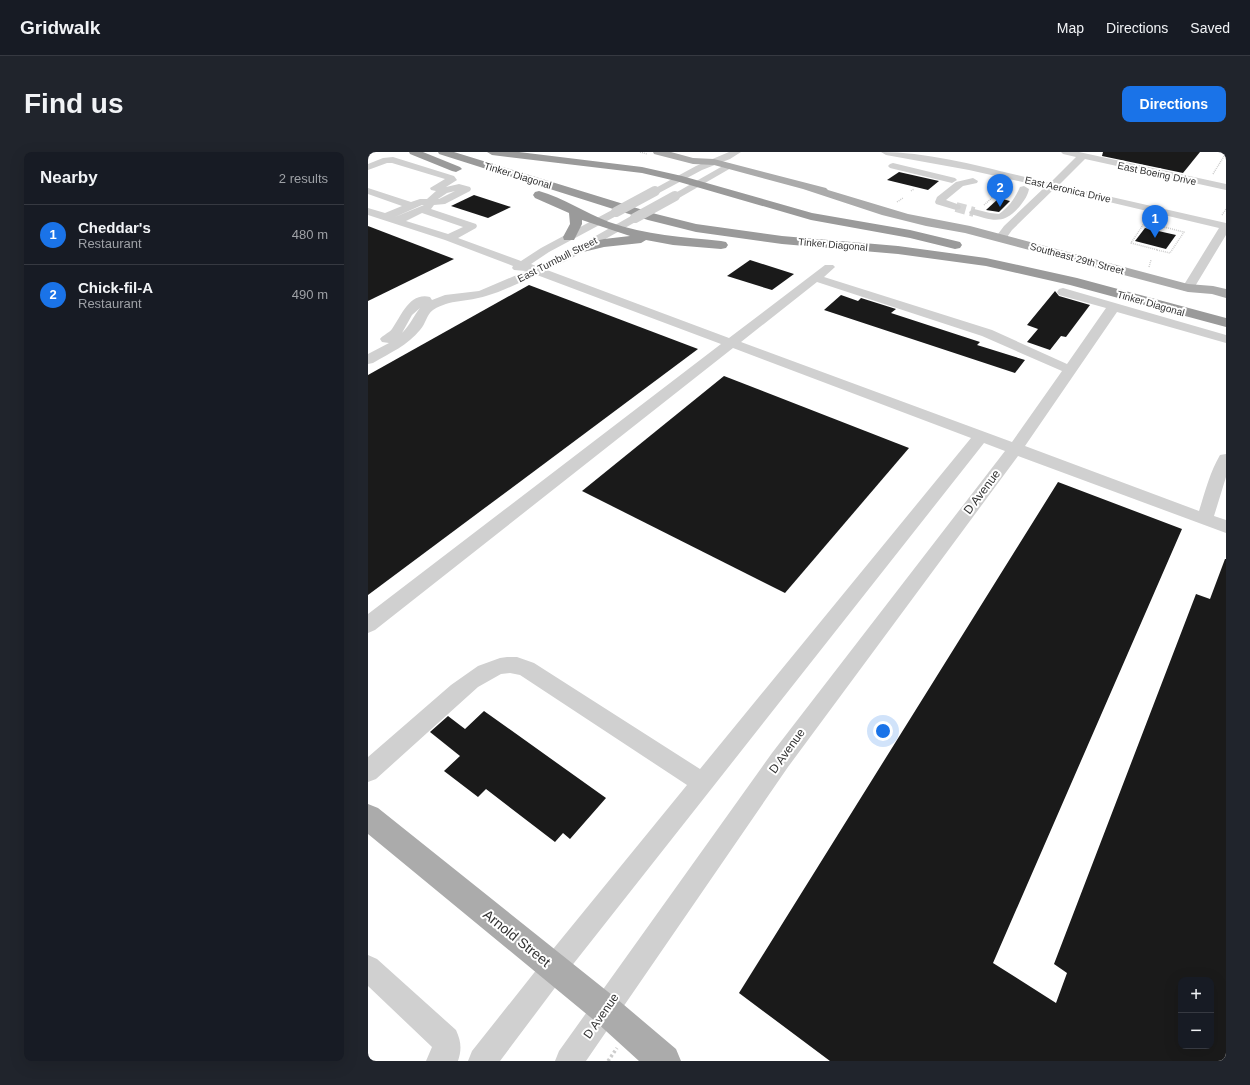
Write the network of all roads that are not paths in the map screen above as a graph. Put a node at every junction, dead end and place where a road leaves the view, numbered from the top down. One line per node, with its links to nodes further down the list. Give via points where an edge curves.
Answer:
1 (414, 152): 15 (highway)
2 (443, 152): 40 (highway, Tinker Diagonal, via 652,217 696,228 782,240)
3 (474, 152): 40 (highway, Tinker Diagonal, via 667,210 712,220 771,229 908,241)
4 (492, 152): 16 (highway, via 627,167)
5 (658, 152): 11 (main road, Southeast 29th Street, via 693,161)
6 (688, 152): 11 (main road, Southeast 29th Street)
7 (886, 152): 20 (street, East Aeronica Drive, via 970,167)
8 (1066, 152): 10 (street, East Boeing Drive)
9 (740, 154): 11 (street, East Turnbull Street); 12 (street, East Turnbull Street)
10 (1082, 157): 20 (street); 21 (street, East Boeing Drive)
11 (714, 162): 12 (main road, Southeast 29th Street); 16 (street, East Turnbull Street)
12 (728, 166): 19 (street, East Turnbull Street); 35 (main road, Southeast 29th Street, via 942,226)
13 (893, 166): 17 (street)
14 (368, 167): 25 (street, via 393,160 451,178 452,180)
15 (465, 172)
16 (678, 178): 19 (highway); 32 (street, East Turnbull Street, bridge)
17 (952, 180)
18 (973, 181): 27 (street, via 960,184 941,199 942,204)
19 (698, 184): 34 (street, East Turnbull Street, bridge); 40 (highway, via 811,216 910,234)
20 (1052, 186): 33 (street, East Aeronica Drive); 35 (street)
21 (1226, 187)
22 (1024, 189): 30 (street, via 1022,198 1003,216 995,217)
23 (525, 191): 29 (highway, via 554,200)
24 (371, 194): 25 (street)
25 (406, 205): 26 (street, via 420,202); 31 (street)
26 (427, 206): 31 (street); 37 (street, via 472,226)
27 (956, 207)
28 (368, 211): 31 (street)
29 (575, 212): 32 (highway); 36 (highway, via 576,224)
30 (974, 212)
31 (391, 219): 37 (street)
32 (597, 222): 34 (highway); 36 (street, East Turnbull Street)
33 (1226, 226): 44 (street)
34 (617, 228): 38 (highway); 39 (street, East Turnbull Street)
35 (1005, 233): 44 (main road, Southeast 29th Street)
36 (569, 237): 42 (street, East Turnbull Street, via 546,250)
37 (450, 238): 42 (street)
38 (666, 240): 39 (highway, via 628,240); 40 (highway, via 782,250)
39 (579, 249): 42 (street, East Turnbull Street)
40 (989, 258): 49 (highway, Tinker Diagonal, via 1079,273); 50 (highway, Tinker Diagonal)
41 (829, 267): 43 (street)
42 (528, 268): 52 (street); 53 (street, East Turnbull Street, via 482,286 430,297 411,310 396,334); 54 (street, East Turnbull Street, via 510,283 481,294 458,296 427,308 420,315 416,327 403,340)
43 (815, 278): 52 (street); 55 (street, via 987,333)
44 (1188, 288): 46 (main road, Southeast 29th Street); 47 (main road, Southeast 29th Street)
45 (1063, 292): 48 (street)
46 (1226, 294)
47 (1226, 302)
48 (1113, 308): 51 (street); 55 (street, D Avenue)
49 (1226, 313)
50 (1226, 324)
51 (1226, 339)
52 (732, 342): 56 (street); 61 (street)
53 (368, 349)
54 (368, 360)
55 (1070, 370): 57 (street, D Avenue)
56 (981, 436): 57 (street); 63 (street)
57 (1015, 448): 59 (street); 67 (street, D Avenue, via 780,760)
58 (1226, 459): 59 (street)
59 (1205, 519): 60 (street)
60 (1226, 527)
61 (368, 626)
62 (368, 772): 63 (street, via 485,672 501,666 519,665)
63 (703, 783): 66 (street)
64 (368, 817): 66 (main road, Arnold Street)
65 (368, 968): 68 (street, via 446,1040 447,1052)
66 (554, 968): 67 (main road, Arnold Street); 69 (street)
67 (606, 1010): 70 (street, D Avenue); 71 (main road, Arnold Street)
68 (440, 1061)
69 (482, 1061)
70 (569, 1061)
71 (664, 1061)

